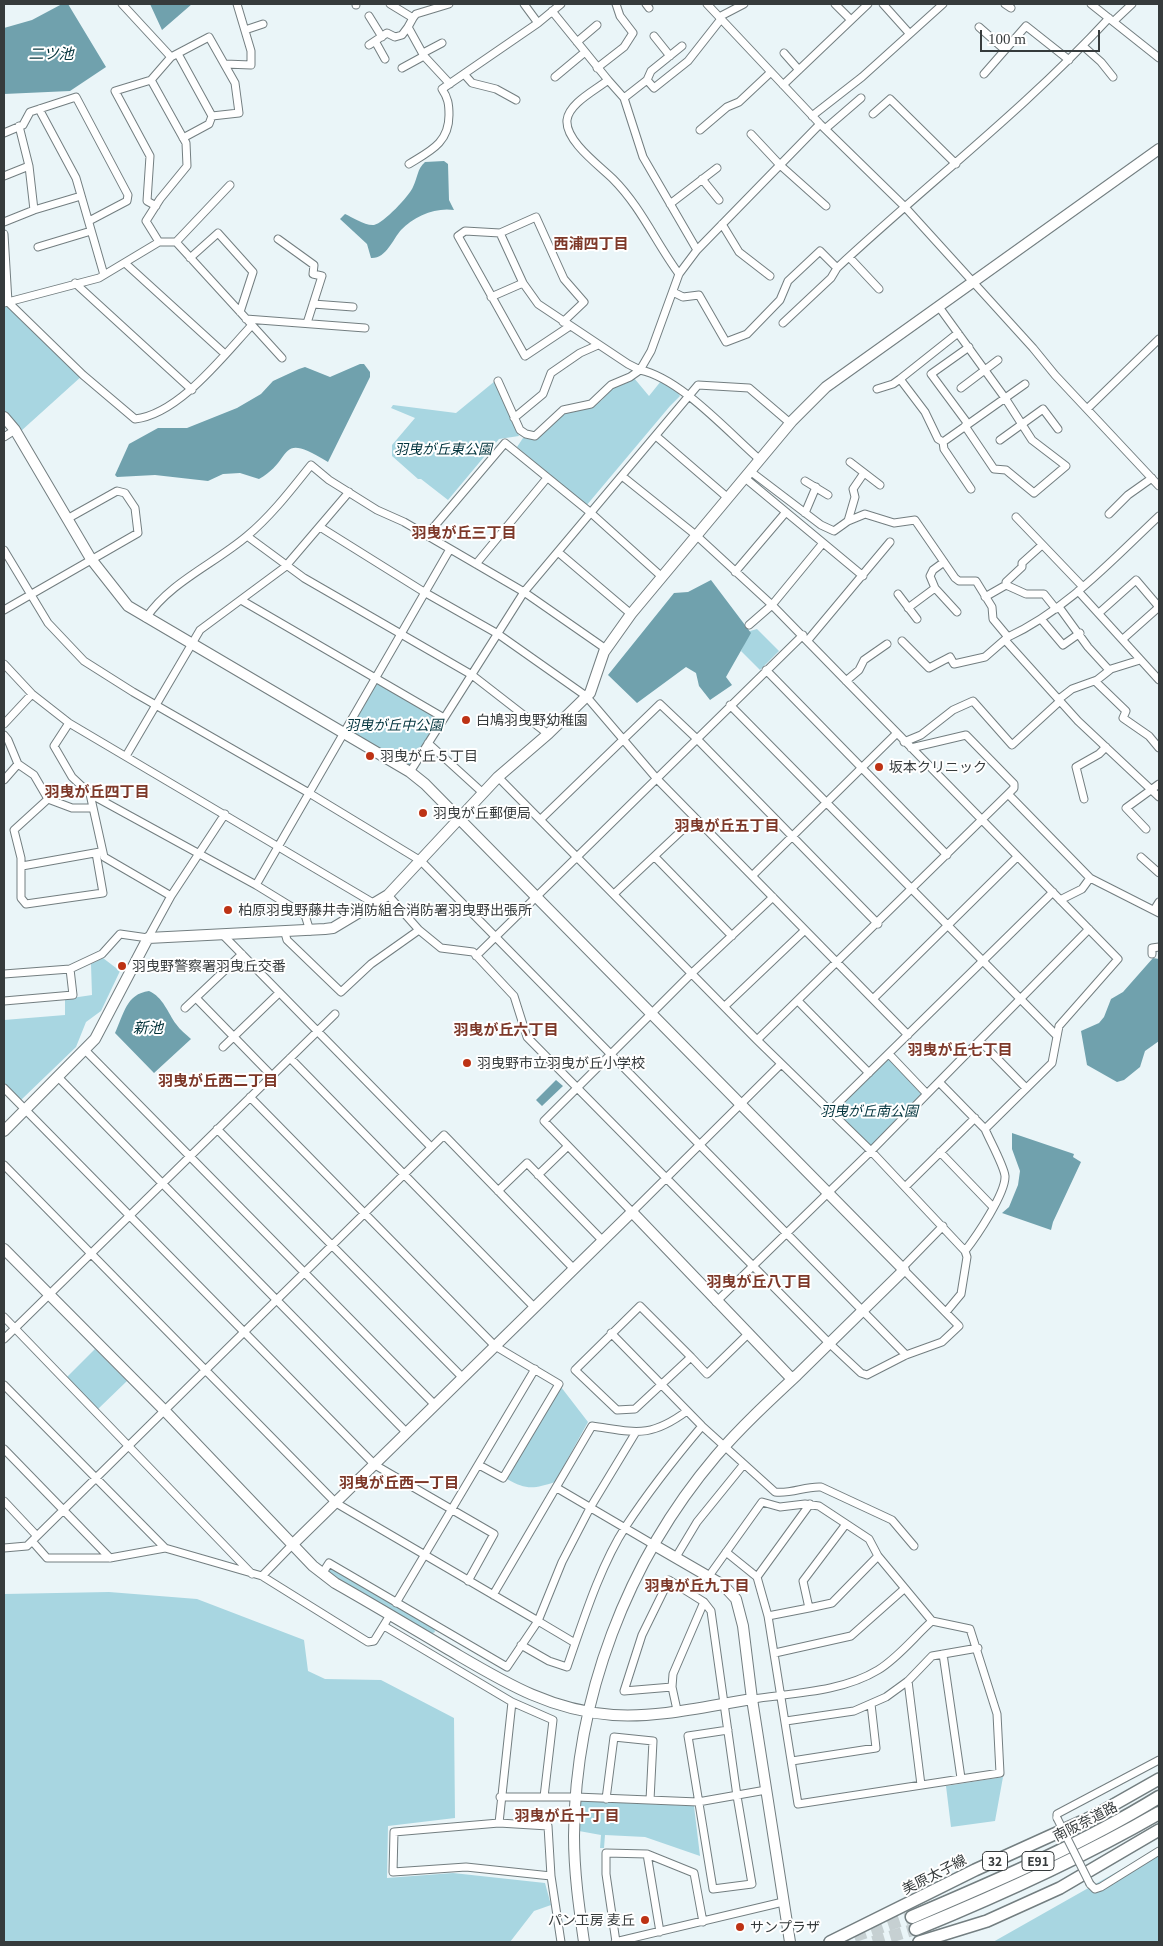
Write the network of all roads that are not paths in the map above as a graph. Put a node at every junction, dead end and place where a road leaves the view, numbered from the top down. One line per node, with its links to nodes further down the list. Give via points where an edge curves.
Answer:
1 (122, 4): 41 (street)
2 (239, 4): 27 (street)
3 (390, 4): 18 (street)
4 (449, 4): 18 (street, via 416,14)
5 (524, 4): 22 (street)
6 (561, 4): 16 (street)
7 (616, 4): 47 (street, via 620,16 633,33 624,47)
8 (707, 4): 19 (street)
9 (744, 4): 19 (street)
10 (834, 4): 20 (street)
11 (868, 4): 20 (street)
12 (883, 4): 28 (street)
13 (943, 4): 28 (street)
14 (1091, 4): 21 (street)
15 (1132, 4): 21 (street)
16 (552, 11): 22 (street); 31 (street)
17 (369, 16): 30 (street)
18 (413, 18): 25 (street)
19 (720, 18): 49 (street); 56 (street, via 688,61 674,73 654,88)
20 (851, 20): 48 (street)
21 (1111, 20): 34 (street); 42 (street)
22 (538, 23): 50 (street)
23 (263, 24): 27 (street)
24 (597, 25): 31 (street)
25 (408, 27): 30 (street, via 402,35); 39 (street)
26 (979, 27): 35 (street)
27 (245, 30): 45 (street, via 252,50 251,65)
28 (909, 33): 65 (street, via 862,77)
29 (654, 36): 40 (street)
30 (382, 37): 43 (street, via 372,43)
31 (577, 42): 36 (street)
32 (442, 43): 39 (street)
33 (682, 46): 40 (street)
34 (1083, 46): 44 (street); 53 (street)
35 (1004, 49): 44 (street, via 1026,26); 51 (street)
36 (585, 52): 47 (street); 52 (street)
37 (784, 53): 48 (street)
38 (178, 54): 41 (street); 45 (street, via 209,37); 64 (street)
39 (424, 55): 46 (street); 57 (street)
40 (670, 56): 56 (street, via 651,71)
41 (170, 57): 54 (street)
42 (1159, 58)
43 (385, 59)
44 (1069, 60): 74 (street)
45 (225, 64): 64 (street, via 235,82 239,113)
46 (402, 68)
47 (598, 68): 55 (street)
48 (799, 70): 58 (street)
49 (771, 72): 58 (street); 68 (street, via 739,102)
50 (464, 74): 57 (street); 61 (street, via 472,83 496,89)
51 (984, 74)
52 (556, 77)
53 (1114, 78)
54 (152, 80): 71 (street); 84 (street, via 115,90 150,156 148,201)
55 (608, 80): 59 (street); 103 (street, via 569,113 569,130 591,160 614,180 642,213)
56 (647, 80): 59 (street)
57 (450, 84): 73 (street, via 442,89 449,100 449,129 445,137 441,144)
58 (783, 85): 65 (street)
59 (624, 98): 83 (street, via 643,157)
60 (861, 98): 67 (street)
61 (516, 100)
62 (40, 109): 66 (street, via 30,112 23,125); 81 (street, via 76,178); 88 (street, via 76,97 128,195 126,201)
63 (874, 114): 74 (street, via 890,99)
64 (212, 116): 71 (street, via 209,124)
65 (812, 116): 67 (street)
66 (19, 126): 69 (street); 76 (street)
67 (822, 127): 75 (street); 86 (street)
68 (700, 130)
69 (4, 132)
70 (751, 134): 75 (street)
71 (183, 138): 84 (street, via 187,166)
72 (1159, 149): 108 (street)
73 (409, 164)
74 (956, 164): 86 (street)
75 (780, 165): 85 (street); 90 (street)
76 (29, 166): 78 (street); 87 (street)
77 (716, 168): 79 (street)
78 (4, 176)
79 (702, 179): 82 (street); 83 (street)
80 (230, 185): 96 (street)
81 (81, 196): 87 (street); 88 (street)
82 (719, 200)
83 (670, 204): 98 (street)
84 (156, 206): 95 (street, via 146,221)
85 (826, 206)
86 (904, 206): 99 (street); 108 (street)
87 (34, 210): 89 (street)
88 (89, 221): 91 (street)
89 (4, 222)
90 (722, 224): 98 (street); 105 (street, via 739,252)
91 (91, 231): 97 (street); 104 (street)
92 (500, 233): 107 (street); 111 (street, via 465,231 458,236); 118 (street, via 536,217 564,279 584,302)
93 (4, 234): 112 (street)
94 (278, 239): 113 (street, via 314,265 313,274 322,276)
95 (159, 242): 96 (street); 101 (street)
96 (176, 242): 100 (street)
97 (38, 247)
98 (697, 250): 103 (street)
99 (849, 257): 102 (street); 109 (street)
100 (190, 258): 116 (street); 116 (street, via 218,233 253,272)
101 (125, 263): 104 (street); 128 (street)
102 (837, 268): 110 (street, via 820,251 788,281 780,300 748,334 726,342 699,295 683,297); 120 (street, via 831,278)
103 (679, 274): 110 (street)
104 (104, 275): 106 (street)
105 (770, 276)
106 (75, 283): 112 (street); 138 (street)
107 (523, 283): 111 (street); 118 (street, via 538,304)
108 (974, 283): 115 (street); 141 (street)
109 (879, 289)
110 (673, 292): 131 (street, via 651,351)
111 (491, 297): 122 (street, via 524,356)
112 (6, 303): 138 (street, via 83,376 135,419 152,415)
113 (313, 304): 114 (street); 119 (street)
114 (353, 307)
115 (939, 307): 124 (street); 144 (street, via 826,387)
116 (240, 312): 117 (street)
117 (246, 319): 119 (street); 121 (street)
118 (563, 322): 122 (street)
119 (307, 323): 123 (street)
120 (783, 323)
121 (252, 326): 128 (street); 129 (street)
122 (570, 326): 126 (street)
123 (365, 328)
124 (958, 333): 127 (street); 133 (street)
125 (1159, 339): 141 (street)
126 (598, 345): 131 (street); 143 (street, via 580,352 551,373 543,394)
127 (968, 347): 132 (street); 146 (street, via 931,374)
128 (225, 354): 138 (street)
129 (282, 358)
130 (998, 360): 132 (street)
131 (640, 370): 139 (street, via 652,372 677,385); 143 (street, via 611,385 592,404 563,410 535,436 520,430)
132 (985, 370): 136 (street); 140 (street)
133 (900, 379): 137 (street); 152 (street)
134 (498, 381): 143 (street)
135 (1025, 384): 140 (street)
136 (961, 388)
137 (877, 389)
138 (192, 390)
139 (688, 397): 144 (street, via 698,386 749,388); 150 (street); 153 (street)
140 (1005, 398): 145 (street); 146 (street)
141 (1087, 409): 159 (street)
142 (4, 417): 148 (street)
143 (514, 418)
144 (790, 423): 153 (street)
145 (1021, 424): 146 (street, via 1032,440 1066,466 1034,493 1006,470 994,469); 147 (street, via 1043,408); 151 (street)
146 (966, 425): 152 (street)
147 (1058, 429)
148 (15, 430): 149 (street); 174 (street)
149 (4, 436)
150 (656, 436): 157 (street); 167 (street)
151 (1000, 440)
152 (943, 442): 164 (street, via 944,449)
153 (760, 460): 156 (street)
154 (850, 462): 155 (street)
155 (864, 473): 161 (street); 175 (street, via 853,489)
156 (748, 474): 167 (street); 168 (street); 170 (street)
157 (622, 476): 169 (street); 179 (street)
158 (547, 478): 169 (street); 177 (street, via 505,443); 188 (street)
159 (1152, 478): 162 (street); 171 (street)
160 (805, 481): 163 (street)
161 (880, 484)
162 (1159, 486)
163 (816, 487): 166 (street); 170 (street)
164 (971, 489)
165 (349, 492): 176 (street); 177 (street); 178 (street, via 311,465 282,501)
166 (828, 495)
167 (728, 498): 179 (street)
168 (786, 512): 181 (street); 190 (street)
169 (591, 513): 185 (street); 192 (street)
170 (804, 513): 175 (street, via 834,531)
171 (1109, 514)
172 (1159, 516): 195 (street)
173 (1016, 517): 182 (street)
174 (67, 519): 186 (street); 186 (street, via 116,491 125,493 134,508 138,533)
175 (848, 521): 187 (street, via 865,514 894,523 915,520)
176 (320, 527): 189 (street); 196 (street)
177 (427, 535): 183 (street)
178 (247, 536): 189 (street); 209 (street, via 157,602)
179 (696, 536): 190 (street); 192 (street)
180 (890, 542): 191 (street)
181 (823, 543): 191 (street); 202 (street)
182 (1042, 545): 193 (street, via 1022,563); 195 (street)
183 (450, 549): 188 (street); 196 (street)
184 (4, 550): 199 (street)
185 (558, 552): 197 (street); 208 (street)
186 (91, 559): 199 (street); 209 (street, via 128,606)
187 (944, 562): 194 (street, via 930,576); 200 (street, via 959,581 976,581)
188 (476, 564): 197 (street)
189 (285, 567): 201 (street); 214 (street)
190 (736, 572): 202 (street)
191 (863, 576): 216 (street)
192 (662, 577): 208 (street)
193 (1006, 585): 200 (street); 204 (street, via 1026,594 1044,594)
194 (935, 588): 203 (street); 206 (street)
195 (1081, 589): 204 (street); 207 (street)
196 (424, 592): 214 (street); 215 (street)
197 (524, 592): 215 (street); 222 (street)
198 (898, 594): 203 (street)
199 (30, 596): 205 (street); 235 (street, via 48,623 84,661)
200 (985, 597): 217 (street, via 992,607 993,620)
201 (241, 600): 220 (street, via 200,630); 228 (street)
202 (772, 605): 212 (street); 216 (street)
203 (908, 608): 210 (street)
204 (1057, 608): 211 (street); 213 (street)
205 (4, 610)
206 (958, 612)
207 (1098, 613): 218 (street); 218 (street, via 1136,580 1159,607)
208 (631, 614): 222 (street)
209 (146, 618): 220 (street)
210 (917, 619)
211 (1041, 619): 213 (street, via 1063,645); 217 (street)
212 (749, 625)
213 (1080, 633): 226 (street)
214 (402, 634): 227 (street); 228 (street)
215 (498, 634): 227 (street); 233 (street)
216 (805, 638): 225 (street); 231 (street)
217 (1007, 638): 219 (street, via 984,657 954,664 950,657 929,668); 234 (street)
218 (1123, 639): 223 (street)
219 (902, 641)
220 (190, 643): 235 (street); 240 (street)
221 (887, 644): 231 (street, via 864,660 859,670)
222 (606, 649): 233 (street)
223 (1140, 660): 226 (street); 230 (street)
224 (4, 664): 232 (street)
225 (766, 670): 236 (street); 253 (street)
226 (1109, 670): 229 (street)
227 (472, 675): 237 (street); 241 (street)
228 (376, 679): 237 (street); 240 (street)
229 (1095, 680): 234 (street, via 1072,689); 250 (street, via 1126,711 1123,718 1149,736)
230 (1159, 680)
231 (846, 681): 242 (street)
232 (32, 694): 238 (street); 239 (street)
233 (586, 696): 241 (street); 245 (street)
234 (1060, 700): 246 (street, via 1012,745 974,701 953,710 921,735); 248 (street)
235 (155, 704): 251 (street); 260 (street)
236 (730, 705): 244 (street); 267 (street)
237 (444, 718): 247 (street)
238 (69, 723): 251 (street); 262 (street, via 54,746 72,777)
239 (4, 724)
240 (344, 734): 254 (street); 260 (street)
241 (548, 734): 255 (street)
242 (896, 734): 246 (street); 253 (street)
243 (4, 735): 252 (street)
244 (697, 739): 245 (street, via 660,704); 256 (street); 275 (street)
245 (622, 740): 256 (street); 272 (street)
246 (904, 742): 249 (street)
247 (428, 743): 254 (street); 261 (street)
248 (1106, 747): 259 (street); 266 (street, via 1076,767)
249 (911, 748): 263 (street, via 966,735 1014,784); 273 (street)
250 (1159, 748)
251 (126, 756): 269 (street)
252 (18, 764): 257 (street); 265 (street, via 34,775)
253 (862, 768): 267 (street); 279 (street)
254 (410, 772): 270 (street)
255 (498, 777): 261 (street); 272 (street)
256 (657, 779): 271 (street); 280 (street)
257 (4, 780)
258 (1159, 784): 259 (street)
259 (1152, 789): 264 (street); 274 (street, via 1126,808)
260 (309, 793): 276 (street); 284 (street)
261 (483, 793): 270 (street)
262 (90, 794): 268 (street); 278 (street)
263 (1008, 794): 273 (street); 288 (street)
264 (1159, 797)
265 (48, 799): 268 (street, via 72,808); 285 (street, via 14,830)
266 (1084, 799)
267 (827, 802): 275 (street); 290 (street)
268 (93, 808): 277 (street)
269 (225, 814): 276 (street); 278 (street)
270 (459, 818): 284 (street); 295 (street)
271 (695, 818): 281 (street); 287 (street)
272 (540, 819): 280 (street)
273 (981, 820): 279 (street); 282 (street)
274 (1146, 828)
275 (792, 836): 287 (street); 301 (street)
276 (279, 846): 289 (street); 299 (street)
277 (100, 852): 285 (street); 285 (street, via 104,893 26,904 21,898); 294 (street)
278 (198, 854): 289 (street); 294 (street)
279 (948, 855): 290 (street)
280 (576, 856): 292 (street); 295 (street)
281 (655, 857): 292 (street); 309 (street)
282 (1018, 857): 291 (street); 302 (street)
283 (1141, 857): 286 (street)
284 (420, 861): 293 (street); 310 (street)
285 (22, 866)
286 (1159, 873)
287 (752, 876): 296 (street)
288 (1090, 878): 297 (street, via 1082,889); 300 (street)
289 (256, 885): 306 (street, via 305,915)
290 (912, 889): 301 (street); 302 (street)
291 (1053, 892): 297 (street); 316 (street)
292 (614, 894): 319 (street)
293 (388, 895): 299 (street); 304 (street)
294 (171, 896): 311 (street)
295 (537, 896): 310 (street); 330 (street)
296 (773, 897): 305 (street); 309 (street)
297 (1060, 900): 303 (street)
298 (1159, 902): 300 (street)
299 (375, 904): 306 (street, via 333,928)
300 (1157, 912)
301 (878, 924): 317 (street)
302 (948, 925): 316 (street); 323 (street)
303 (1088, 929): 324 (street); 334 (street, via 1118,959 1059,1026)
304 (419, 930): 307 (street, via 370,964 341,992 287,940); 315 (street, via 440,948 472,952)
305 (805, 930): 317 (street); 327 (street)
306 (310, 931): 307 (street)
307 (285, 933): 308 (street)
308 (224, 936): 311 (street); 313 (street)
309 (732, 936): 319 (street)
310 (496, 937): 315 (street); 339 (street)
311 (148, 938): 318 (street, via 120,934 102,954); 338 (street, via 95,1039)
312 (1159, 947): 314 (street, via 1152,948)
313 (242, 954): 321 (street); 322 (street)
314 (1152, 954)
315 (476, 956): 348 (street, via 514,996 527,1037)
316 (984, 961): 324 (street); 332 (street)
317 (838, 963): 323 (street); 326 (street)
318 (70, 969): 320 (street); 325 (street, via 73,995)
319 (692, 973): 327 (street); 330 (street)
320 (4, 974)
321 (279, 992): 331 (street); 333 (street)
322 (196, 998): 328 (street); 333 (street)
323 (873, 999): 332 (street)
324 (1021, 1000): 334 (street); 336 (street)
325 (4, 1001)
326 (798, 1001): 335 (street); 343 (street)
327 (725, 1006): 335 (street)
328 (185, 1008)
329 (335, 1014): 331 (street)
330 (651, 1014): 339 (street); 352 (street)
331 (317, 1032): 341 (street); 361 (street)
332 (908, 1035): 340 (street)
333 (234, 1036): 337 (street); 344 (street)
334 (1056, 1036): 349 (street, via 1052,1063)
335 (757, 1040): 342 (street)
336 (980, 1041): 346 (street); 349 (street)
337 (223, 1047)
338 (85, 1050): 345 (street); 364 (street)
339 (611, 1054): 348 (street); 359 (street)
340 (890, 1054): 343 (street); 350 (street)
341 (290, 1058): 344 (street); 366 (street)
342 (782, 1064): 352 (street); 354 (street)
343 (869, 1073): 354 (street)
344 (272, 1076): 351 (street)
345 (58, 1077): 353 (street); 369 (street)
346 (939, 1082): 350 (street); 355 (street)
347 (4, 1088): 353 (street)
348 (577, 1088): 360 (street, via 544,1121); 368 (street)
349 (1026, 1088): 357 (street)
350 (927, 1094): 362 (street)
351 (250, 1097): 356 (street); 374 (street)
352 (741, 1105): 359 (street); 372 (street)
353 (26, 1110): 358 (street); 376 (street)
354 (830, 1111): 362 (street)
355 (975, 1118): 357 (street); 363 (street)
356 (217, 1129): 364 (street); 380 (street)
357 (985, 1129): 373 (street, via 1005,1176)
358 (4, 1131)
359 (701, 1144): 368 (street); 378 (street)
360 (568, 1146): 367 (street); 375 (street)
361 (431, 1147): 366 (street); 371 (street, via 444,1135)
362 (871, 1152): 370 (street); 372 (street)
363 (940, 1152): 370 (street); 373 (street)
364 (190, 1156): 369 (street); 387 (street)
365 (4, 1166): 383 (street)
366 (404, 1174): 374 (street); 391 (street)
367 (538, 1174): 371 (street, via 527,1163); 379 (street)
368 (666, 1178): 375 (street); 384 (street)
369 (162, 1183): 376 (street); 389 (street)
370 (905, 1187): 377 (street)
371 (498, 1191): 385 (street)
372 (828, 1193): 378 (street); 386 (street)
373 (993, 1206): 382 (street)
374 (365, 1212): 380 (street); 401 (street)
375 (632, 1212): 379 (street); 390 (street)
376 (130, 1214): 383 (street); 396 (street)
377 (943, 1226): 382 (street); 386 (street)
378 (787, 1233): 384 (street); 392 (street)
379 (602, 1240): 385 (street)
380 (332, 1246): 387 (street); 406 (street)
381 (4, 1249): 388 (street)
382 (965, 1250): 393 (street, via 967,1257 961,1294)
383 (91, 1254): 388 (street); 405 (street)
384 (753, 1266): 390 (street); 400 (street)
385 (573, 1268): 391 (street)
386 (903, 1269): 392 (street); 393 (street)
387 (305, 1272): 389 (street); 410 (street)
388 (49, 1294): 395 (street); 411 (street)
389 (278, 1299): 396 (street); 415 (street)
390 (716, 1302): 398 (street)
391 (534, 1307): 401 (street)
392 (863, 1310): 400 (street); 402 (street)
393 (946, 1312): 402 (street, via 960,1326 942,1342)
394 (4, 1318): 395 (street)
395 (14, 1328): 399 (street); 416 (street)
396 (244, 1332): 405 (street); 420 (street)
397 (611, 1333): 403 (street, via 640,1306); 409 (street); 409 (street, via 575,1370 616,1410 635,1409)
398 (748, 1334): 403 (street, via 707,1374); 407 (street)
399 (4, 1339)
400 (829, 1343): 402 (street, via 856,1370 867,1375); 407 (street)
401 (495, 1346): 404 (street); 406 (street)
402 (906, 1355)
403 (691, 1357): 409 (street)
404 (535, 1369): 421 (street); 421 (street, via 559,1384 503,1478)
405 (205, 1371): 411 (street); 425 (street)
406 (463, 1378): 410 (street)
407 (792, 1379): 417 (street)
408 (4, 1385): 422 (street)
409 (662, 1385): 412 (street)
410 (436, 1405): 415 (street)
411 (165, 1411): 416 (street); 434 (street)
412 (687, 1411): 413 (street); 414 (street, via 646,1432)
413 (702, 1426): 417 (street); 431 (street)
414 (636, 1432): 423 (street, via 592,1426); 427 (street)
415 (407, 1433): 420 (street)
416 (130, 1446): 422 (street); 445 (street)
417 (724, 1447): 419 (street); 435 (street, via 693,1486)
418 (4, 1449): 429 (street)
419 (744, 1464): 436 (street, via 775,1492 787,1494 811,1486 821,1487 892,1520); 442 (street, via 698,1522)
420 (375, 1465): 425 (street); 428 (street)
421 (479, 1465): 428 (street)
422 (96, 1478): 429 (street); 438 (street)
423 (557, 1488): 427 (street); 451 (street)
424 (4, 1501): 432 (street)
425 (336, 1503): 434 (street); 440 (street)
426 (810, 1504): 430 (street, via 819,1506); 439 (street, via 780,1508 762,1502); 448 (street)
427 (590, 1508): 431 (street); 457 (street, via 562,1562)
428 (453, 1509): 440 (street); 449 (street, via 494,1534)
429 (64, 1510): 432 (street); 443 (street)
430 (846, 1524): 441 (street, via 869,1539); 454 (street, via 803,1581)
431 (625, 1527): 435 (street); 462 (street)
432 (38, 1536): 433 (street)
433 (32, 1541): 437 (street, via 27,1546); 443 (street, via 47,1558)
434 (293, 1544): 444 (street); 446 (street)
435 (654, 1545): 442 (street); 475 (street, via 633,1583 609,1642)
436 (914, 1546)
437 (4, 1548)
438 (165, 1548): 443 (street); 445 (street)
439 (726, 1552): 447 (street); 448 (street)
440 (425, 1555): 449 (street); 453 (street)
441 (878, 1556): 450 (street); 454 (street, via 832,1602)
442 (676, 1557): 447 (street)
443 (110, 1558)
444 (322, 1574): 453 (street, via 329,1563); 455 (street)
445 (252, 1575): 446 (street)
446 (262, 1576): 459 (street, via 368,1642 374,1641)
447 (709, 1576): 470 (street, via 736,1599 743,1626)
448 (757, 1577): 456 (street)
449 (468, 1581): 451 (street)
450 (904, 1589): 458 (street); 465 (street, via 851,1636)
451 (493, 1596): 457 (street)
452 (704, 1602): 468 (street, via 673,1674); 468 (street, via 668,1580 642,1635 624,1691); 472 (street, via 711,1611)
453 (396, 1603): 460 (street)
454 (809, 1608): 456 (street)
455 (390, 1615): 459 (street); 461 (street)
456 (768, 1616): 465 (street)
457 (538, 1621): 462 (street); 463 (street)
458 (932, 1621): 464 (street, via 970,1629); 469 (street, via 879,1669 835,1686)
459 (384, 1626): 471 (street)
460 (440, 1628): 461 (street); 463 (street, via 507,1667)
461 (432, 1640): 475 (street, via 533,1696)
462 (575, 1642): 463 (street, via 567,1667)
463 (521, 1645)
464 (978, 1648): 466 (street); 480 (street, via 997,1714 1000,1773)
465 (775, 1653): 469 (street)
466 (943, 1654): 467 (street, via 932,1656); 480 (street)
467 (908, 1681): 473 (street); 482 (street)
468 (672, 1686): 474 (street)
469 (782, 1695): 470 (street); 476 (street)
470 (752, 1699): 472 (street); 483 (street)
471 (512, 1702): 485 (street, via 553,1720); 488 (street)
472 (724, 1703): 474 (street); 477 (street)
473 (871, 1704): 476 (street, via 854,1711); 479 (street, via 876,1748)
474 (677, 1710): 475 (street, via 628,1715)
475 (589, 1712): 486 (street)
476 (786, 1721): 479 (street)
477 (728, 1730): 484 (street); 491 (street, via 688,1736)
478 (1159, 1760): 495 (street, bridge, via 1057,1814 1095,1889)
479 (792, 1761): 482 (street, via 798,1804)
480 (961, 1778): 482 (street)
481 (1159, 1779): 505 (main road, 美原太子線 / 32, via 1092,1817 975,1870)
482 (921, 1785)
483 (766, 1790): 484 (street); 498 (street)
484 (737, 1796): 491 (street); 491 (street, via 752,1884 713,1889)
485 (544, 1797): 486 (street); 488 (street)
486 (576, 1797): 489 (street); 502 (street, via 575,1862)
487 (1159, 1797): 492 (highway, 南阪奈道路 / E91, via 1105,1829 914,1923 1000,1894)
488 (500, 1798): 493 (street)
489 (606, 1799): 490 (street); 490 (street, via 614,1738 653,1741)
490 (650, 1800): 491 (street)
491 (698, 1802)
492 (1159, 1813)
493 (499, 1824): 497 (street, via 548,1826); 497 (street, via 394,1832 393,1872 466,1867)
494 (1159, 1830): 506 (main road, via 1060,1888 988,1921)
495 (1159, 1851)
496 (647, 1854): 499 (street, via 694,1873); 500 (street); 503 (street, via 606,1853)
497 (552, 1876): 501 (street)
498 (783, 1902): 499 (street); 504 (street)
499 (703, 1922): 500 (street)
500 (660, 1932): 503 (street)
501 (561, 1942)
502 (584, 1942)
503 (615, 1942)
504 (790, 1942)
505 (830, 1942)
506 (919, 1942)

